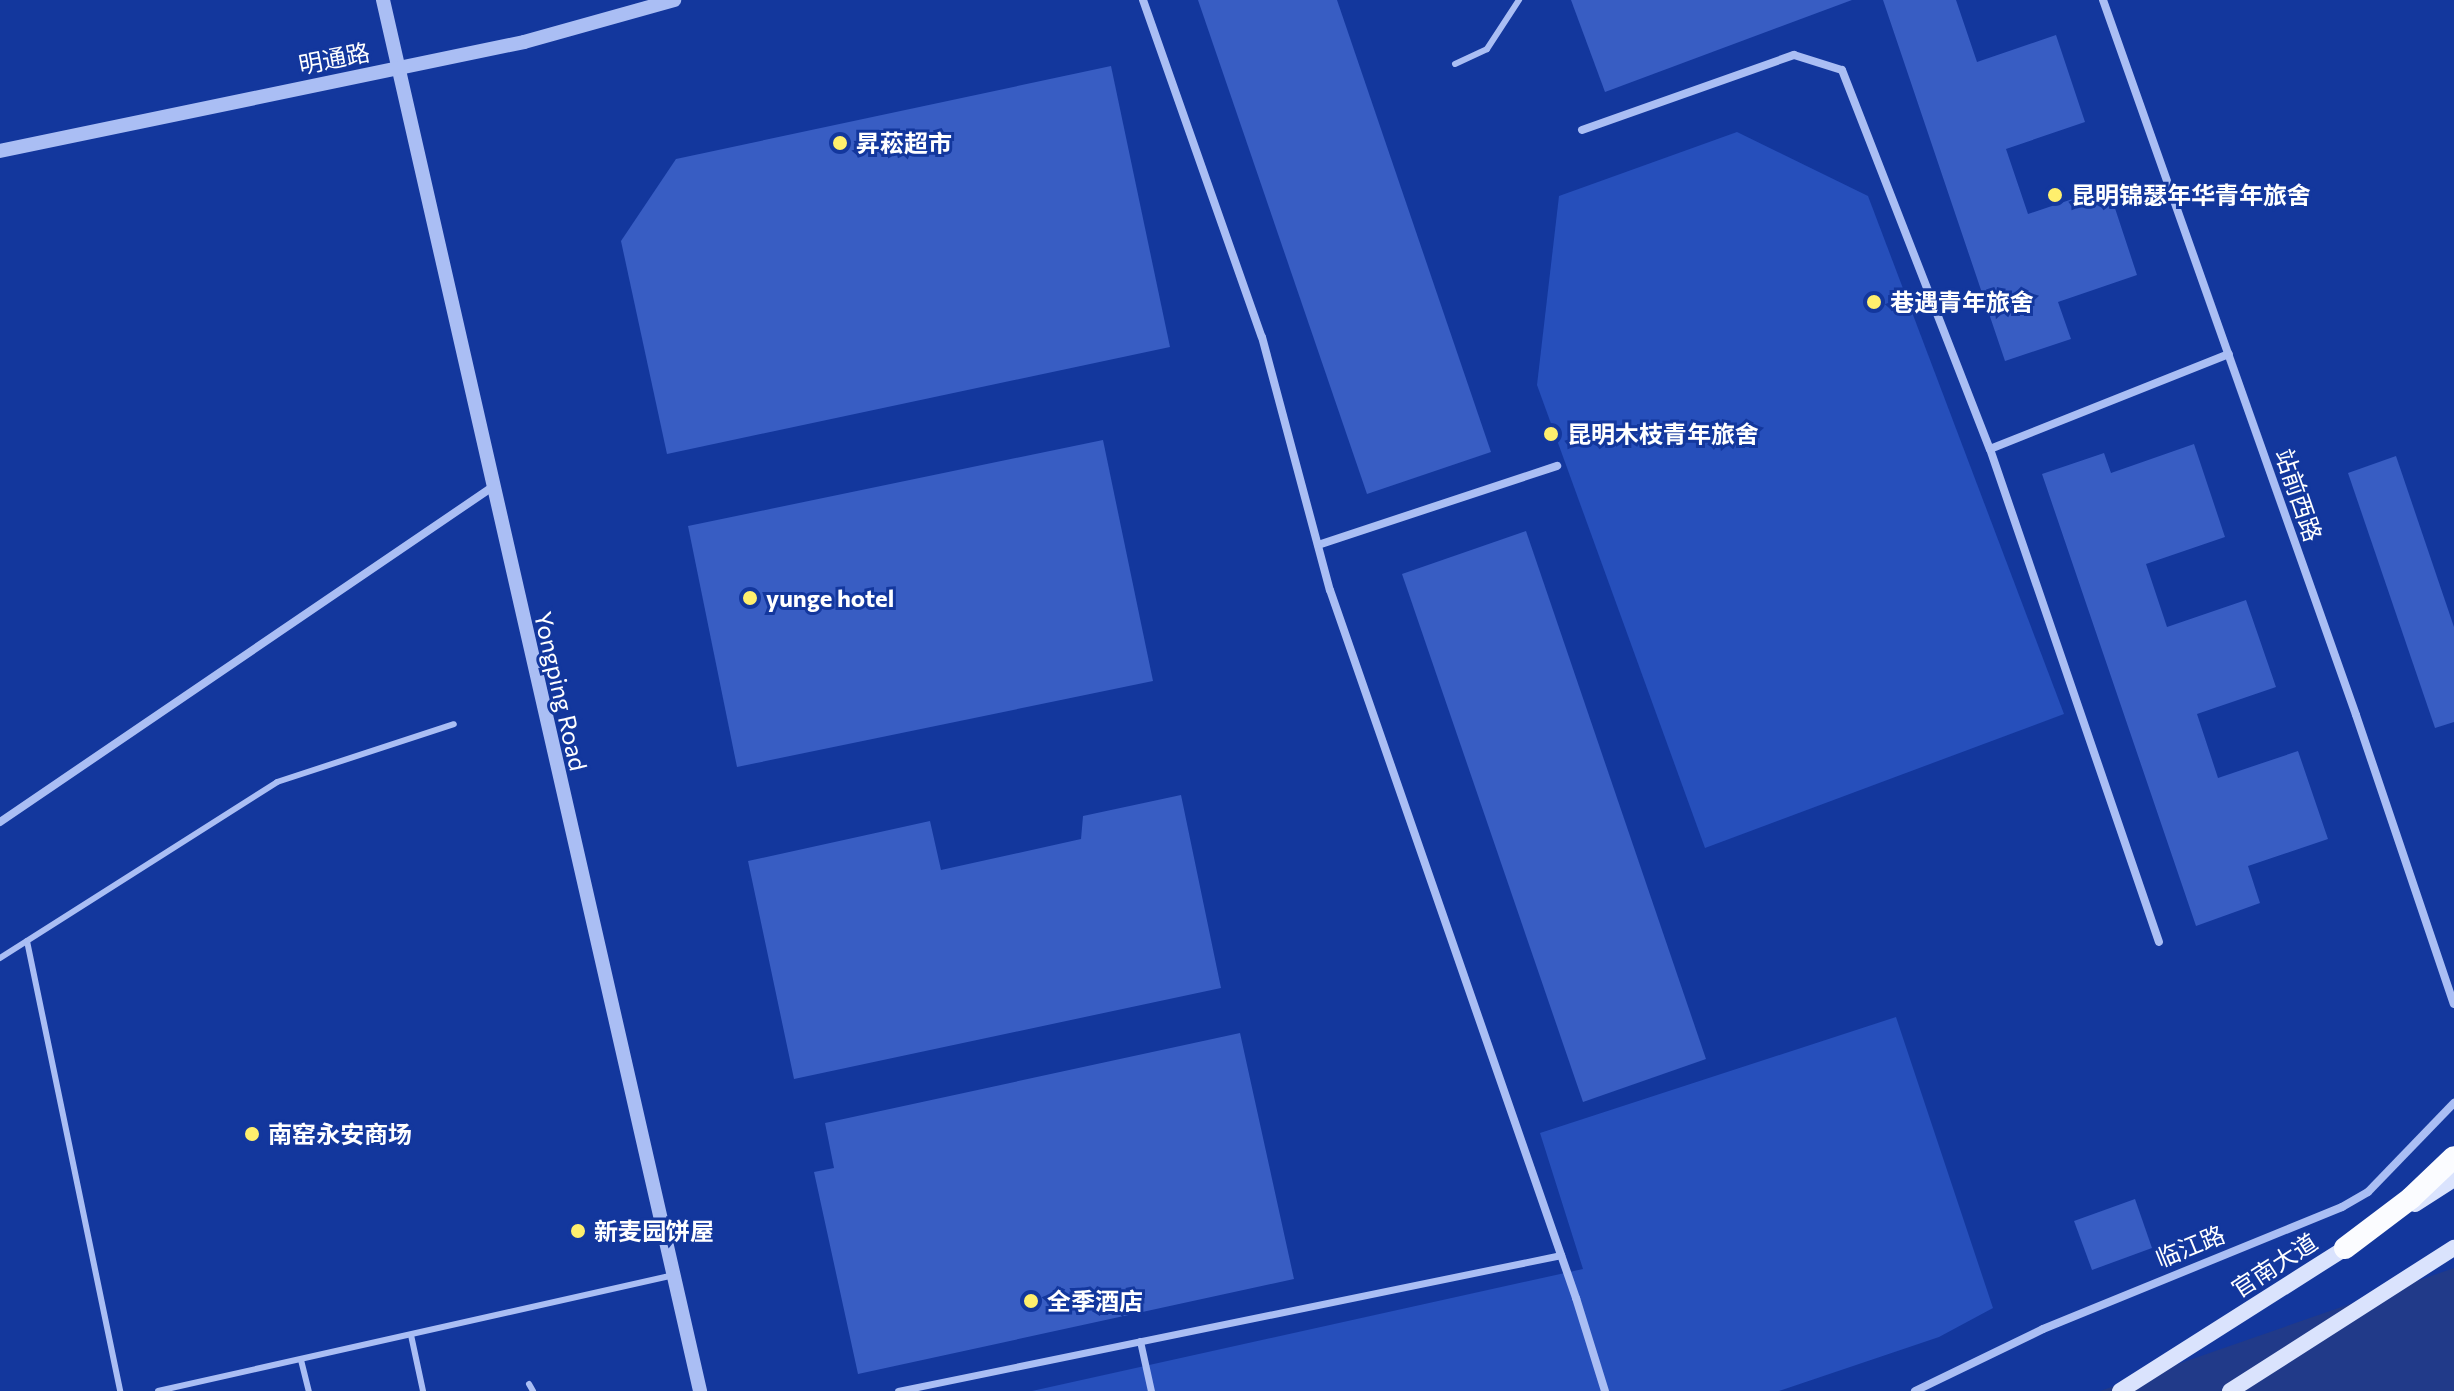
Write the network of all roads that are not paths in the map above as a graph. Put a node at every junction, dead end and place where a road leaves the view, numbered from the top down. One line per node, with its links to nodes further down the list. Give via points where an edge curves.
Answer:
1 (383, 0): 7 (street, Yongping Road)
2 (674, 0): 7 (street, 明通路, via 524,42)
3 (1143, 0): 14 (street, via 1262,337)
4 (1519, 0): 6 (lane, via 1487,49)
5 (2103, 0): 10 (street, 站前西路)
6 (1455, 64)
7 (398, 68): 9 (street, 明通路); 13 (street, Yongping Road)
8 (1582, 130): 11 (street, via 1794,55 1842,70)
9 (0, 151)
10 (2229, 354): 11 (street); 20 (street, 站前西路)
11 (1990, 449): 18 (street)
12 (1557, 466): 14 (street)
13 (491, 488): 16 (street); 27 (street, Yongping Road)
14 (1318, 545): 26 (street)
15 (454, 724): 17 (lane, via 277,782)
16 (0, 822)
17 (27, 941): 19 (lane); 32 (lane)
18 (2159, 942)
19 (0, 958)
20 (2454, 1004)
21 (2454, 1103): 41 (street, 临江路, via 2368,1192 2342,1207 2043,1329)
22 (2454, 1157): 24 (highway)
23 (2454, 1179): 24 (main road, 官南大道)
24 (2345, 1248): 42 (main road, 官南大道)
25 (2454, 1248): 43 (main road)
26 (1561, 1255): 29 (street); 40 (street)
27 (674, 1275): 28 (lane); 37 (street, Yongping Road)
28 (411, 1335): 30 (lane); 36 (lane)
29 (1140, 1341): 38 (street); 39 (street)
30 (301, 1360): 31 (lane); 35 (lane)
31 (200, 1382): 33 (lane); 34 (lane)
32 (120, 1391)
33 (158, 1391)
34 (202, 1391)
35 (309, 1391)
36 (423, 1391)
37 (700, 1391)
38 (898, 1391)
39 (1151, 1391)
40 (1605, 1391)
41 (1915, 1391)
42 (2120, 1391)
43 (2230, 1391)

